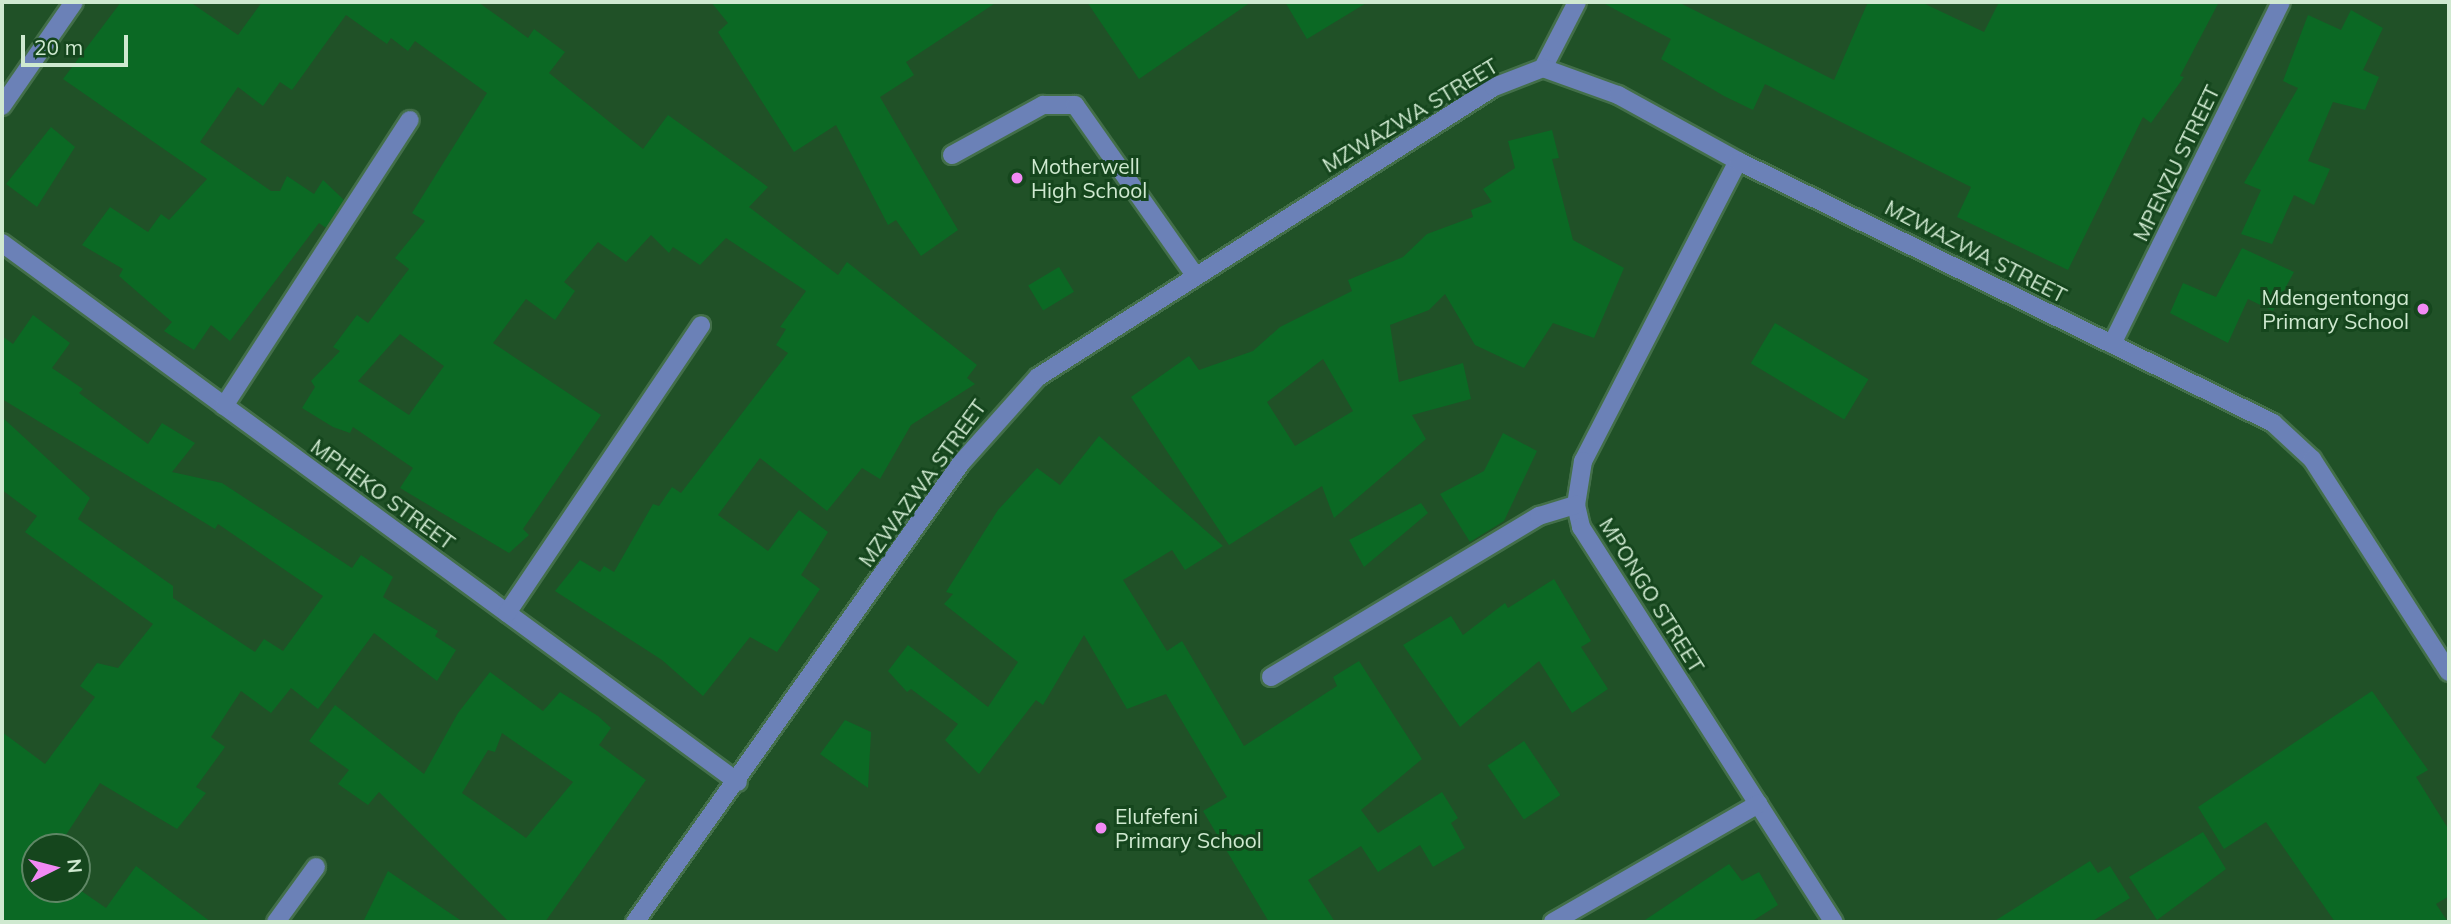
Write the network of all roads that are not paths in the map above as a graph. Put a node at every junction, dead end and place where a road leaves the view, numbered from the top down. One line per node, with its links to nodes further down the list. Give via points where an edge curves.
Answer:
1 (74, 2): 5 (street)
2 (1577, 2): 4 (street)
3 (2281, 2): 12 (street, MPENZU STREET)
4 (1543, 68): 8 (street, MZWAZWA STREET, via 1618,95); 10 (street, MZWAZWA STREET, via 1494,87)
5 (2, 106)
6 (410, 120): 13 (street)
7 (952, 155): 10 (street, via 1021,114 1043,105 1074,105)
8 (1738, 161): 12 (street, MZWAZWA STREET); 14 (street, MPONGO STREET, via 1583,461)
9 (2, 243): 13 (street, MPHEKO STREET)
10 (1195, 275): 18 (street, MZWAZWA STREET, via 1069,354 998,416)
11 (701, 326): 15 (street)
12 (2112, 344): 16 (street, MZWAZWA STREET, via 2291,435)
13 (224, 406): 15 (street, MPHEKO STREET)
14 (1576, 505): 17 (street, via 1539,516); 19 (street, MPONGO STREET, via 1581,527)
15 (507, 613): 18 (street, MPHEKO STREET)
16 (2449, 672)
17 (1271, 677)
18 (738, 782): 22 (street, MZWAZWA STREET)
19 (1758, 804): 23 (street); 24 (street, MPONGO STREET)
20 (316, 867): 21 (street)
21 (276, 922)
22 (635, 922)
23 (1553, 922)
24 (1834, 922)

